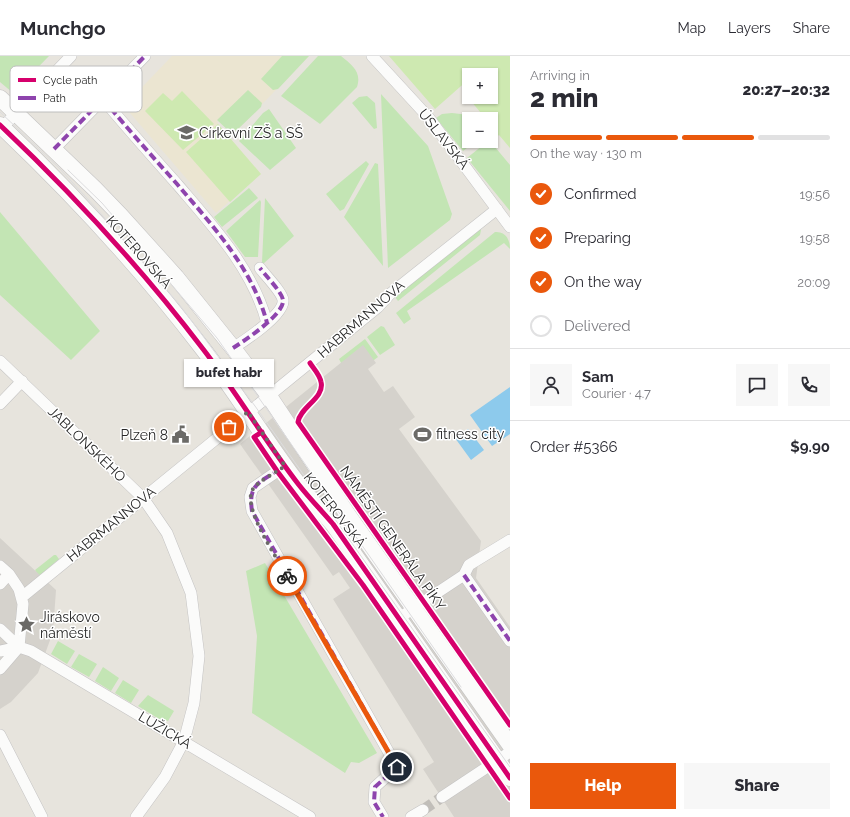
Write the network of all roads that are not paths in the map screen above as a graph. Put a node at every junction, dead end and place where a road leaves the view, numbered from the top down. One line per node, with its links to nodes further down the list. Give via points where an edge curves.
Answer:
1 (71, 56): 4 (street)
2 (145, 56): 5 (street)
3 (372, 56): 13 (street, ÚSLAVSKÁ, via 429,118)
4 (61, 66)
5 (135, 66)
6 (0, 98): 7 (street, KOTEROVSKÁ)
7 (10, 107)
8 (91, 112): 12 (street)
9 (113, 112): 16 (street, via 219,233 248,277 263,306)
10 (16, 113): 11 (street); 12 (street, KOTEROVSKÁ)
11 (1, 128): 22 (street, KOTEROVSKÁ, via 52,175 146,276)
12 (54, 149): 17 (street, KOTEROVSKÁ, via 121,216 176,277)
13 (497, 210): 14 (street, ÚSLAVSKÁ); 20 (street, HABRMANNOVA, via 390,294 378,307)
14 (510, 227)
15 (260, 268): 16 (street, via 284,301 280,311)
16 (267, 323): 17 (street)
17 (234, 348): 20 (street, KOTEROVSKÁ)
18 (0, 361): 19 (street, JABLONSKÉHO)
19 (22, 381): 21 (street); 24 (street, JABLONSKÉHO)
20 (269, 396): 22 (street, HABRMANNOVA); 31 (street, KOTEROVSKÁ)
21 (0, 404)
22 (248, 412): 23 (street, KOTEROVSKÁ); 24 (street, HABRMANNOVA)
23 (285, 466): 32 (street, KOTEROVSKÁ, via 333,524); 48 (street, via 253,488 250,497 252,511 397,767 375,787 374,802)
24 (143, 498): 30 (street, HABRMANNOVA); 39 (street, JABLONSKÉHO, via 167,533 191,593 199,656 194,703)
25 (510, 540): 28 (street, NÁMĚSTÍ GENERÁLA PÍKY, via 469,565)
26 (0, 566): 27 (street)
27 (9, 574): 29 (street); 30 (street)
28 (464, 575): 31 (street, NÁMĚSTÍ GENERÁLA PÍKY); 34 (street)
29 (0, 584)
30 (22, 597): 35 (street)
31 (414, 608): 32 (street, NÁMĚSTÍ GENERÁLA PÍKY); 40 (street, KOTEROVSKÁ)
32 (399, 618): 41 (street, KOTEROVSKÁ)
33 (0, 629): 35 (street)
34 (510, 641)
35 (19, 647): 36 (street); 37 (street); 39 (street, LUŽICKÁ, via 31,651)
36 (0, 651)
37 (0, 669)
38 (0, 735): 45 (street)
39 (184, 742): 46 (street, JABLONSKÉHO, via 165,777); 47 (street, LUŽICKÁ)
40 (510, 745)
41 (504, 756): 42 (street, KOTEROVSKÁ); 43 (street)
42 (510, 778)
43 (442, 797)
44 (423, 810): 49 (street)
45 (42, 817)
46 (136, 817)
47 (310, 817)
48 (383, 817)
49 (411, 817)

